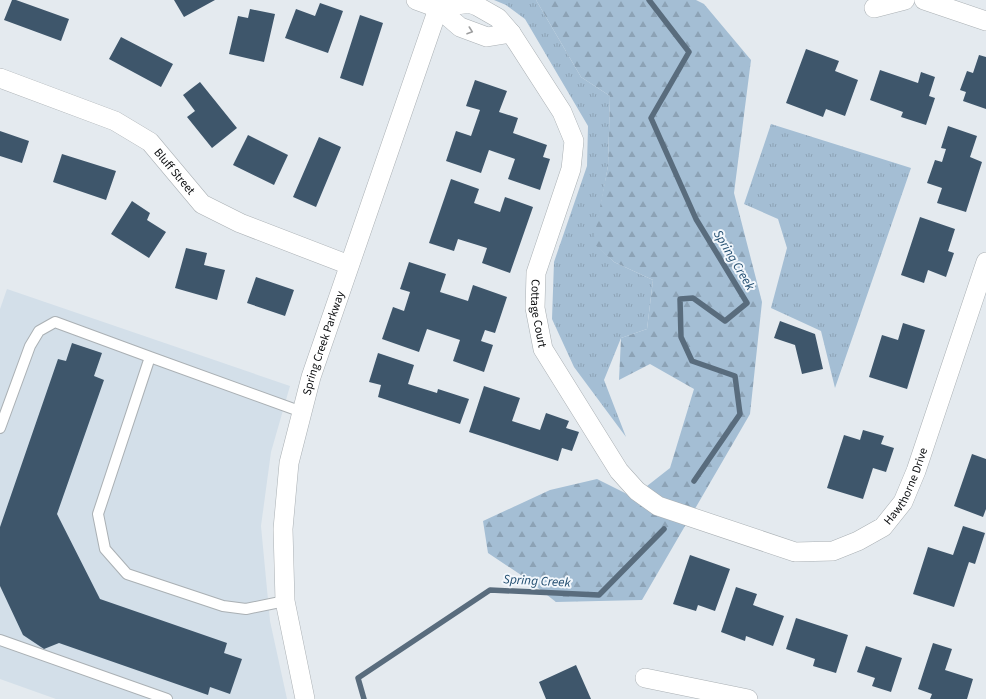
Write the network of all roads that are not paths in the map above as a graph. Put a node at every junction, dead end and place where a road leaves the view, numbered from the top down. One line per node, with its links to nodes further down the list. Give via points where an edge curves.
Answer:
1 (416, 0): 4 (street)
2 (905, 0): 5 (street)
3 (924, 0): 6 (street)
4 (440, 4): 7 (street, Cottage Court, via 469,3 477,6 498,18); 7 (street, one-way to 7, via 460,27 487,37); 10 (street, Spring Creek Parkway)
5 (874, 8)
6 (986, 21)
7 (511, 33): 14 (street, Cottage Court, via 562,112 574,141 571,169 536,273 535,308 543,349 619,471 637,491)
8 (0, 78): 10 (street, Bluff Street, via 115,121 150,142 202,204 240,223)
9 (986, 262): 14 (street, Hawthorne Drive, via 916,471 903,502 883,527 833,551 795,552)
10 (350, 265): 12 (street, Spring Creek Parkway, via 311,377)
11 (150, 357): 12 (lane); 13 (lane, via 55,322 39,331 30,346); 15 (lane, via 98,514 105,549 127,574 223,606 246,608)
12 (302, 412): 15 (street, Spring Creek Parkway, via 290,463 283,529)
13 (0, 428)
14 (658, 506)
15 (285, 601): 19 (street, Spring Creek Parkway)
16 (0, 640): 18 (lane)
17 (645, 678): 20 (street)
18 (167, 699)
19 (305, 699)
20 (748, 699)

